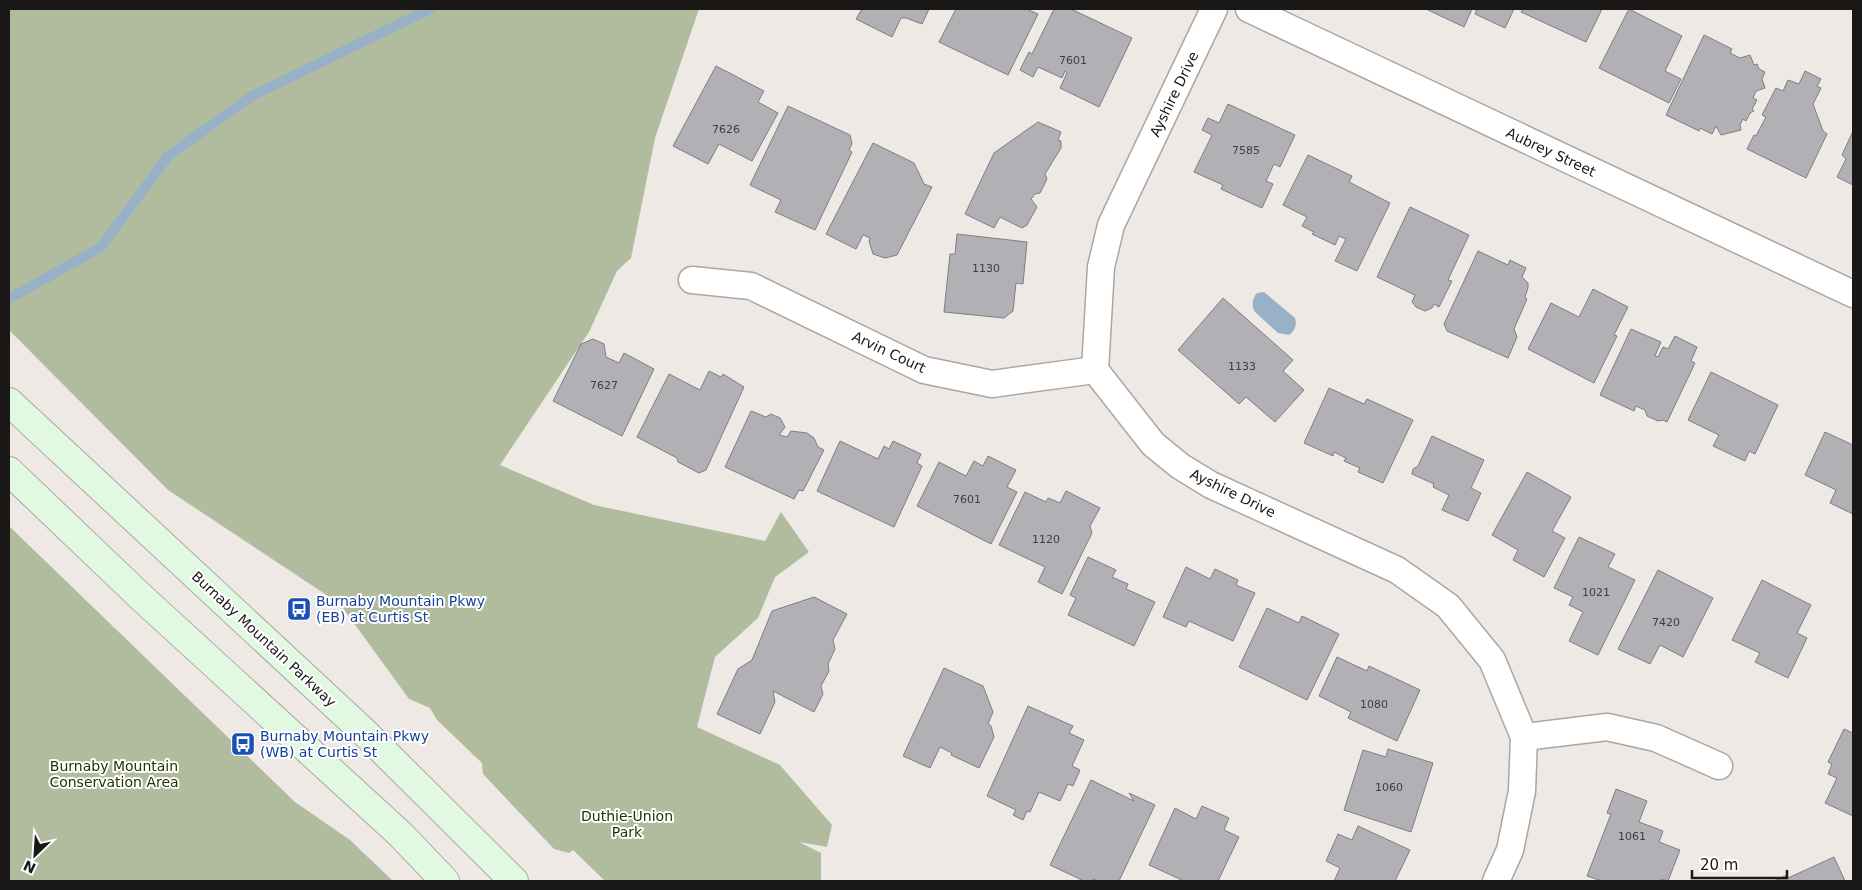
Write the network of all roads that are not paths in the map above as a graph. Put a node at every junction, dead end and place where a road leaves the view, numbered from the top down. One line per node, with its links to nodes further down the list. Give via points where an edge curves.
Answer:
1 (1214, 9): 5 (street, Ayshire Drive, via 1111,225 1101,267)
2 (1249, 9): 4 (street, Aubrey Street)
3 (692, 280): 5 (street, Arvin Court, via 751,286 924,370 992,384)
4 (1853, 294)
5 (1095, 370): 8 (street, Ayshire Drive, via 1153,444 1180,466 1211,485 1397,570 1448,606 1492,660)
6 (9, 402): 11 (main road, Burnaby Mountain Parkway, via 364,732)
7 (9, 471): 10 (main road, via 142,598 400,834)
8 (1524, 738): 9 (street, via 1607,727 1656,738); 12 (street, Ayshire Drive, via 1522,791 1510,850)
9 (1718, 766)
10 (445, 881)
11 (514, 881)
12 (1496, 881)

